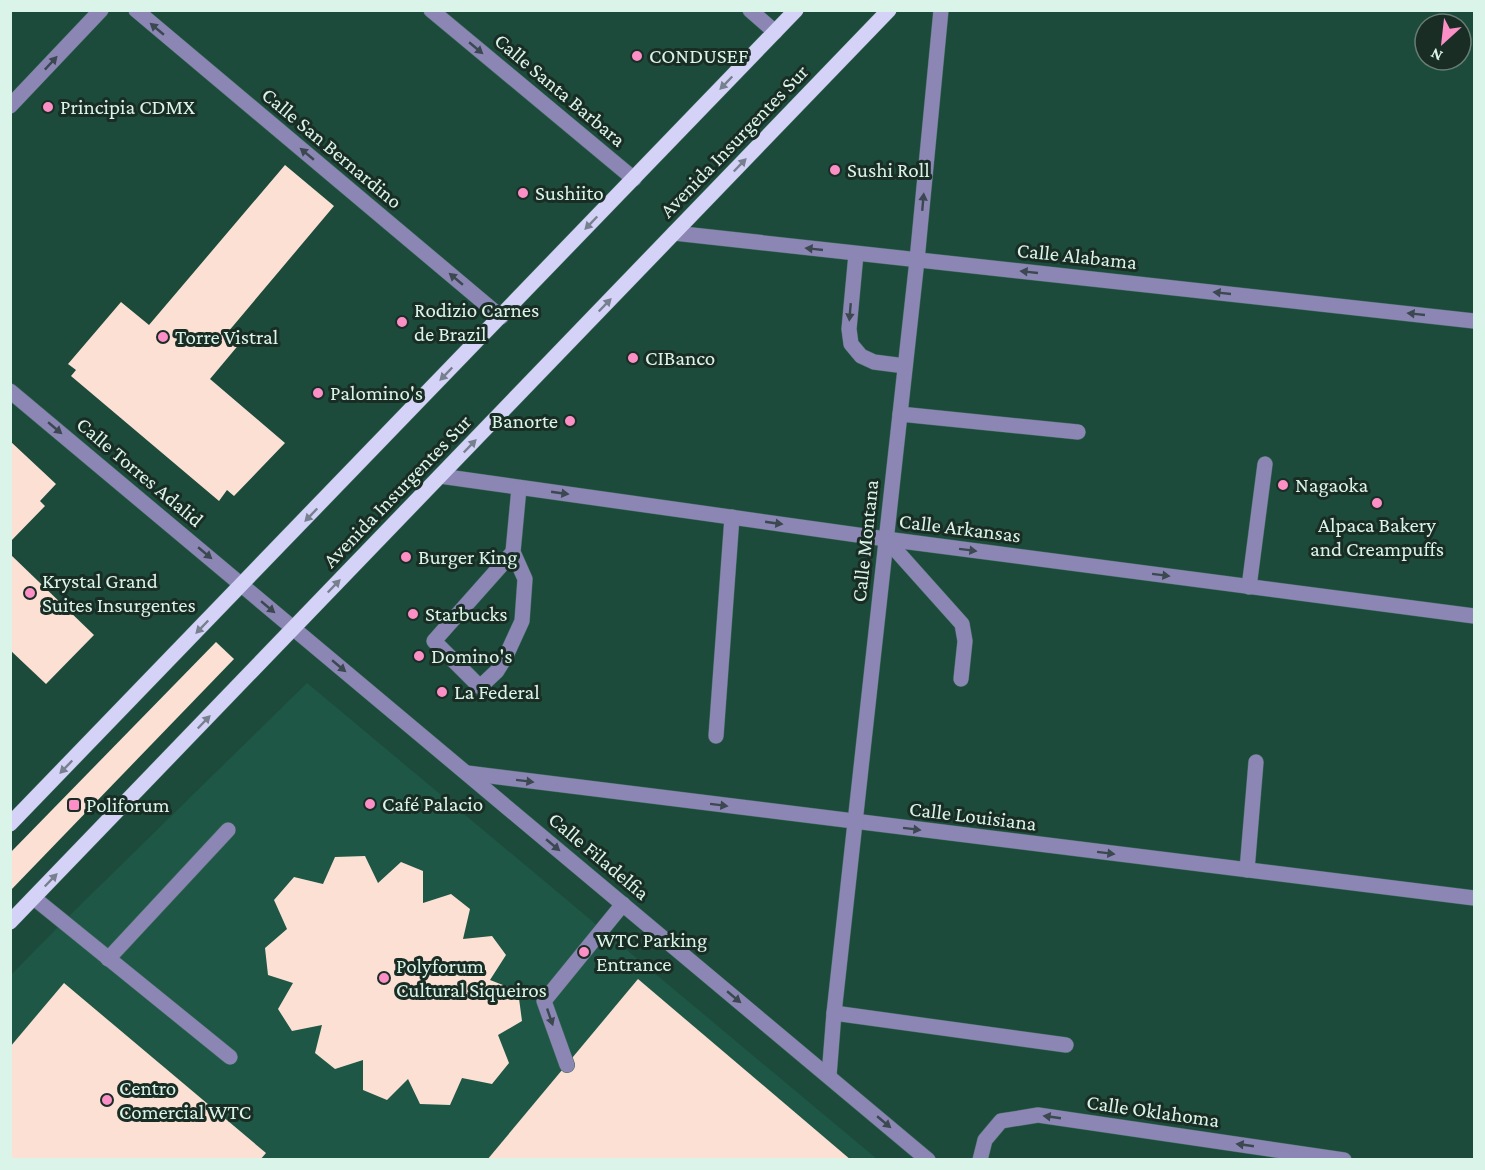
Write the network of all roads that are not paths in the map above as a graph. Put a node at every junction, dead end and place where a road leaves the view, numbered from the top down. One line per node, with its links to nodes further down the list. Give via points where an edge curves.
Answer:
1 (101, 10): 9 (street, one-way to 1)
2 (136, 10): 14 (street, Calle San Bernardino, one-way to 2)
3 (431, 10): 10 (street, Calle Santa Barbara, one-way to 10)
4 (750, 10): 8 (street)
5 (796, 10): 8 (main road)
6 (889, 10): 11 (main road, Avenida Insurgentes Sur, one-way to 6)
7 (941, 10): 13 (street, Calle Montana, one-way to 7)
8 (775, 32): 10 (main road, one-way to 10)
9 (10, 106)
10 (634, 179): 14 (main road, one-way to 14)
11 (674, 233): 12 (street, Calle Alabama, one-way to 11); 21 (main road, Avenida Insurgentes Sur, one-way to 11)
12 (856, 254): 13 (street, Calle Alabama); 16 (street, one-way to 16, via 851,344 861,356 874,362)
13 (917, 260): 15 (street, Calle Alabama, one-way to 13); 16 (street, Calle Montana)
14 (501, 317): 26 (main road, one-way to 26)
15 (1474, 321)
16 (905, 366): 18 (street, Calle Montana)
17 (10, 390): 26 (street, Calle Torres Adalid, one-way to 26)
18 (900, 414): 19 (street); 24 (street, Calle Montana)
19 (1078, 432)
20 (1264, 464): 27 (street)
21 (440, 476): 22 (street, Calle Arkansas); 29 (main road, Avenida Insurgentes Sur, one-way to 21)
22 (519, 488): 23 (street, Calle Arkansas, one-way to 23); 25 (street)
23 (732, 518): 24 (street, Calle Arkansas, one-way to 24); 31 (street)
24 (886, 539): 27 (street, Calle Arkansas, one-way to 27); 30 (street, via 962,624 965,641); 34 (street, Calle Montana)
25 (513, 552): 25 (street, via 434,641 480,687 497,671 522,621 525,579)
26 (243, 585): 29 (street, Calle Filadelfia, one-way to 29); 35 (main road, one-way to 35)
27 (1249, 587): 28 (street, Calle Arkansas)
28 (1474, 616)
29 (294, 628): 33 (street, Calle Filadelfia, one-way to 33); 38 (main road, Avenida Insurgentes Sur, one-way to 29)
30 (961, 679)
31 (716, 736)
32 (1256, 762): 37 (street)
33 (467, 773): 34 (street, Calle Louisiana, one-way to 34); 40 (street, Calle Filadelfia, one-way to 40)
34 (855, 822): 37 (street, Calle Louisiana, one-way to 37); 43 (street, Calle Montana)
35 (10, 824)
36 (228, 830): 42 (street)
37 (1247, 870): 39 (street, Calle Louisiana)
38 (34, 898): 41 (main road, Avenida Insurgentes Sur); 42 (street)
39 (1474, 898)
40 (623, 904): 46 (street, one-way to 46, via 544,1001); 47 (street, Calle Filadelfia, one-way to 47)
41 (10, 922)
42 (108, 960): 45 (street)
43 (834, 1013): 44 (street); 47 (street, Calle Montana)
44 (1066, 1045)
45 (230, 1057)
46 (567, 1065)
47 (829, 1076): 48 (street, Calle Filadelfia, one-way to 48)
48 (928, 1160)
49 (980, 1160): 50 (street, Calle Oklahoma, one-way to 49, via 1038,1115 1001,1121 985,1140)
50 (1344, 1160)

